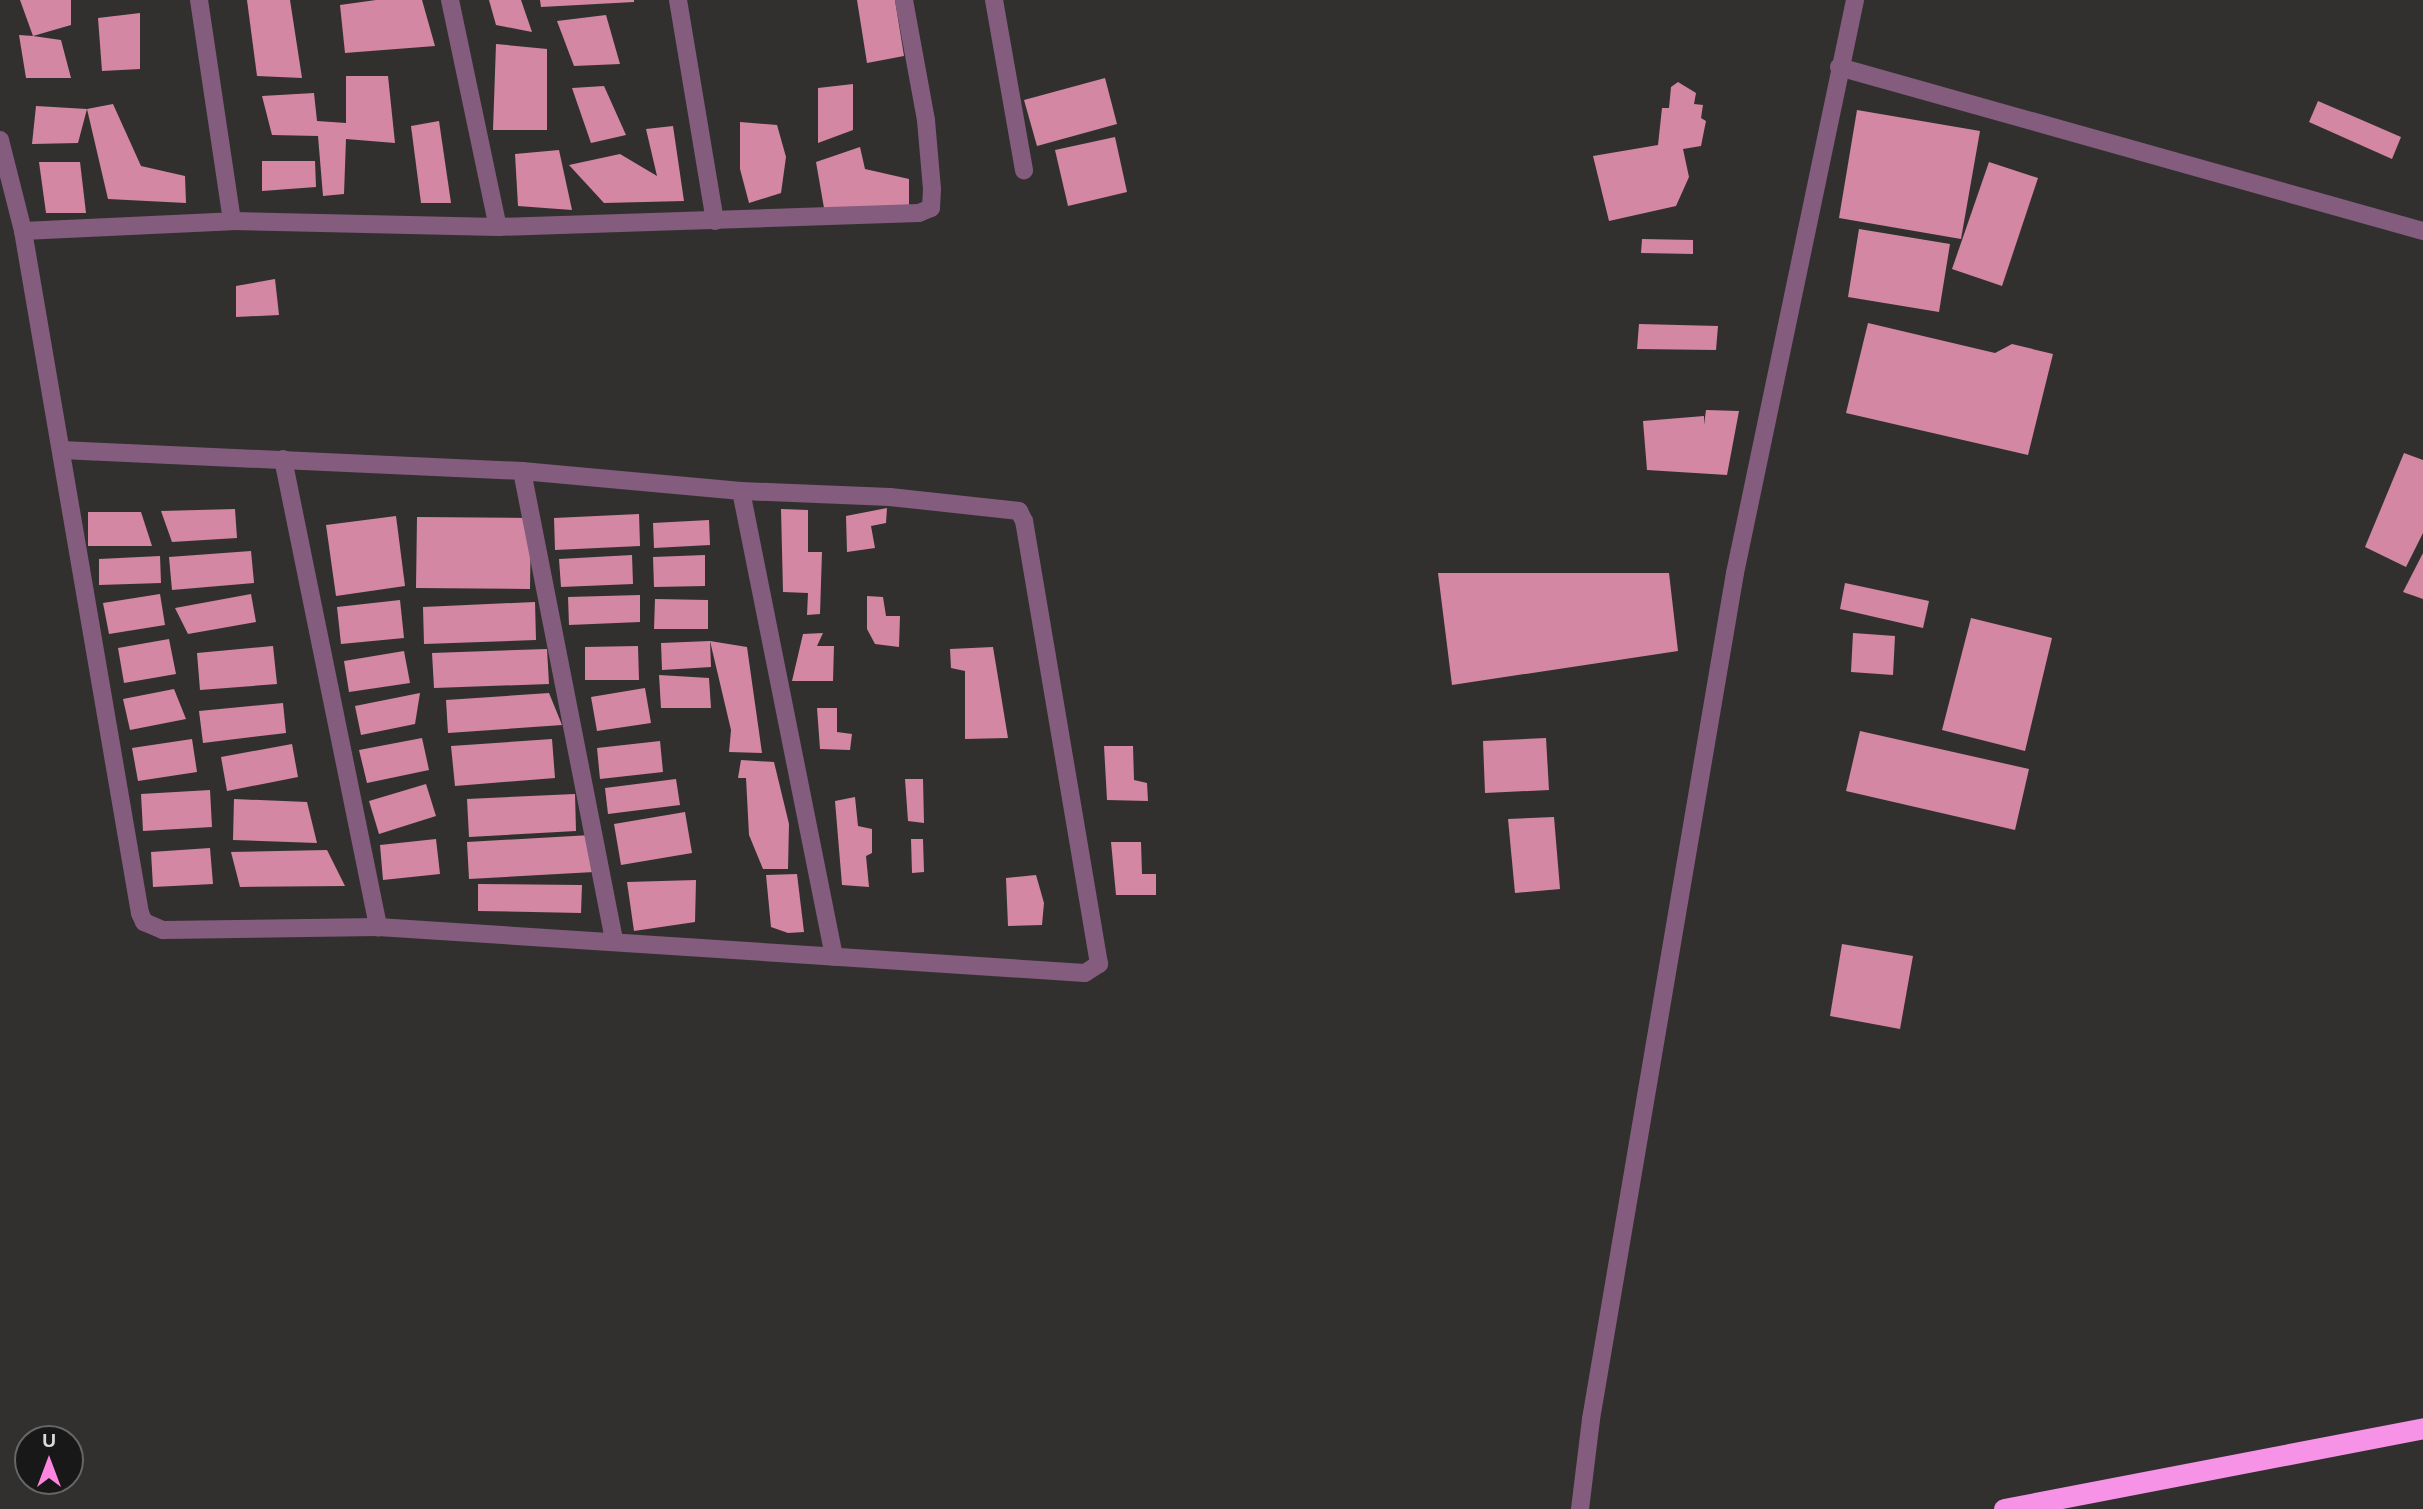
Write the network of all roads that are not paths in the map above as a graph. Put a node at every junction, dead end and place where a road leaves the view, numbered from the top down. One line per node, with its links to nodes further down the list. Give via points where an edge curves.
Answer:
1 (199, 0): 10 (street)
2 (450, 0): 12 (street)
3 (678, 0): 11 (street)
4 (904, 0): 11 (street, via 926,120 931,208 919,213)
5 (994, 0): 9 (street)
6 (1855, 0): 7 (street)
7 (1839, 67): 13 (street); 23 (street, via 1735,573 1591,1419)
8 (0, 140): 14 (street)
9 (1024, 170)
10 (232, 221): 12 (street); 14 (street)
11 (715, 221): 12 (street)
12 (498, 227)
13 (2423, 231)
14 (23, 232): 15 (street)
15 (61, 450): 16 (street); 19 (street, via 144,922 163,930)
16 (284, 459): 17 (street); 19 (street)
17 (522, 471): 18 (street); 20 (street)
18 (741, 491): 21 (street); 21 (street, via 1008,508 1018,511 1024,521 1099,964 1085,973)
19 (378, 927): 20 (street)
20 (614, 941): 21 (street)
21 (834, 957)
22 (2423, 1428): 24 (highway)
23 (1580, 1509)
24 (2004, 1509)

